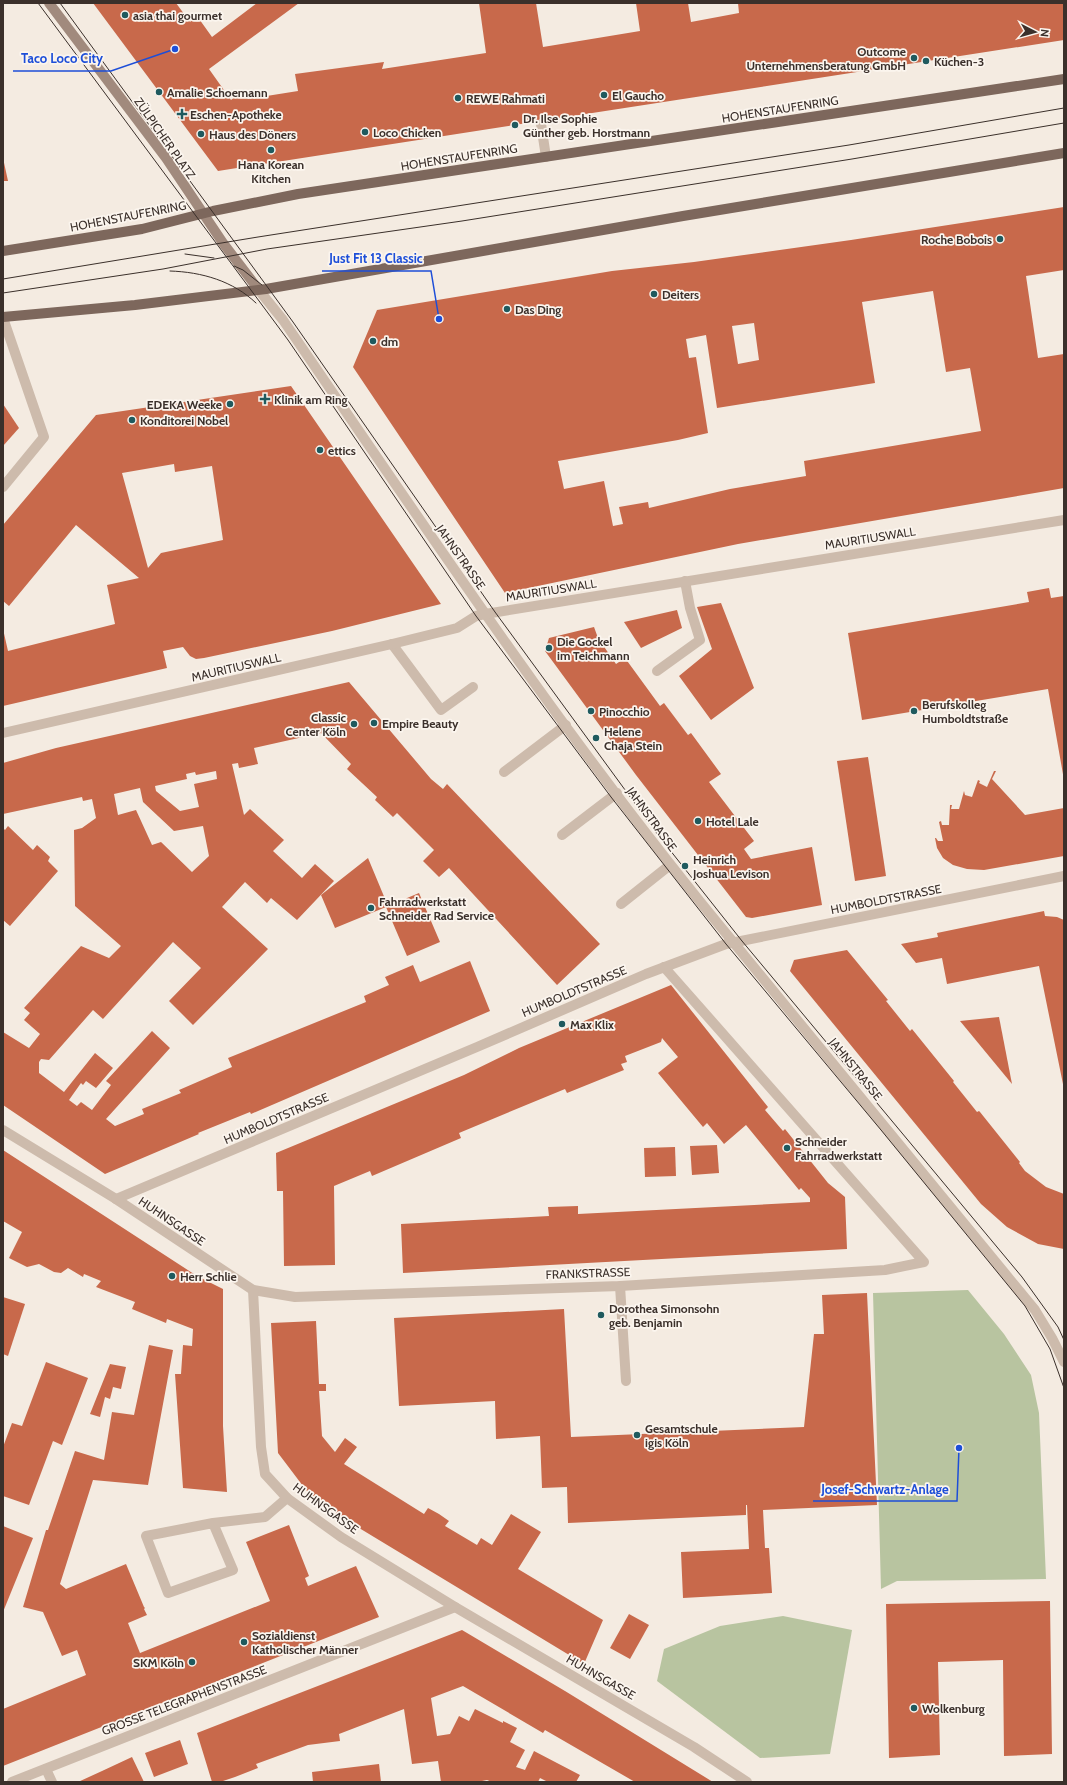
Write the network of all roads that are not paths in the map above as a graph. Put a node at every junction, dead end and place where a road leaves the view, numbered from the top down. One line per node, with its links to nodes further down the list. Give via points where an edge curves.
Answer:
1 (49, 3): 6 (street, ZÜLPICHER PLATZ, via 166,158)
2 (1064, 79): 5 (main road, HOHENSTAUFENRING)
3 (541, 124): 5 (street)
4 (1064, 153): 8 (main road)
5 (546, 157): 6 (main road, HOHENSTAUFENRING, via 298,194)
6 (202, 214): 7 (main road, HOHENSTAUFENRING, via 142,229); 8 (street, ZÜLPICHER PLATZ)
7 (3, 251)
8 (258, 290): 9 (main road); 13 (street, JAHNSTRASSE, via 283,320)
9 (3, 317): 10 (street, via 44,437)
10 (3, 487)
11 (1064, 520): 12 (street, MAURITIUSWALL)
12 (685, 582): 13 (street, MAURITIUSWALL); 15 (street, via 700,640)
13 (485, 614): 14 (street, MAURITIUSWALL, via 476,616 457,628); 17 (street, JAHNSTRASSE)
14 (392, 644): 16 (street, via 441,710); 18 (street, MAURITIUSWALL)
15 (657, 672)
16 (473, 687)
17 (566, 725): 19 (street); 20 (street, JAHNSTRASSE)
18 (3, 733)
19 (504, 772)
20 (617, 793): 21 (street); 22 (street, JAHNSTRASSE)
21 (562, 835)
22 (670, 865): 24 (street); 25 (street, JAHNSTRASSE)
23 (1064, 876): 25 (street, HUMBOLDTSTRASSE)
24 (621, 904)
25 (734, 942): 26 (street, HUMBOLDTSTRASSE); 31 (street, JAHNSTRASSE, via 1035,1310)
26 (664, 967): 28 (street, HUMBOLDTSTRASSE); 29 (street, FRANKSTRASSE, via 924,1262 885,1270)
27 (3, 1130): 28 (street, HUHNSGASSE)
28 (116, 1199): 30 (street, HUHNSGASSE)
29 (620, 1286): 30 (street, FRANKSTRASSE, via 295,1296); 32 (street)
30 (253, 1290): 33 (street, HUHNSGASSE, via 261,1447 265,1474)
31 (1064, 1362)
32 (626, 1381)
33 (287, 1498): 34 (street, via 265,1517); 35 (street, HUHNSGASSE, via 341,1537)
34 (213, 1523): 34 (street, via 146,1536 168,1593 233,1570)
35 (455, 1607): 36 (street, GROSSE TELEGRAPHENSTRASSE); 39 (street, HUHNSGASSE, via 694,1747)
36 (46, 1768): 37 (street, GROSSE TELEGRAPHENSTRASSE); 38 (street)
37 (12, 1782)
38 (52, 1782)
39 (747, 1782)

